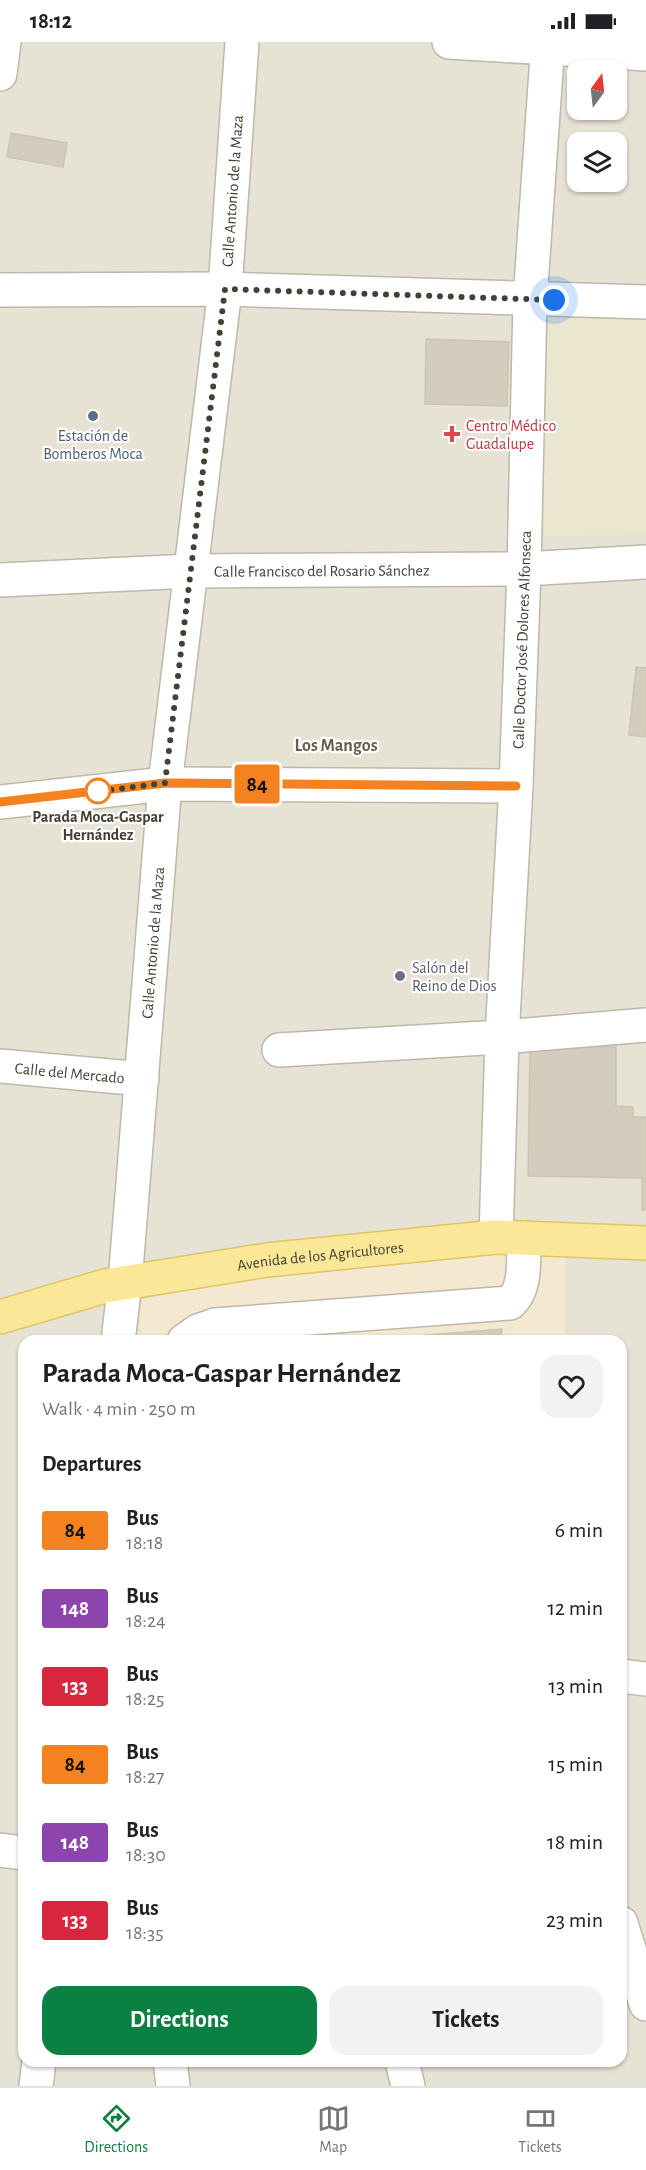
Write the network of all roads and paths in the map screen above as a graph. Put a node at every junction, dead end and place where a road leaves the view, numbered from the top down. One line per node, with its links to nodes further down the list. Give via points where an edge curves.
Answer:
1 (4, 42): 6 (street)
2 (242, 42): 7 (street, Calle Antonio de la Maza)
3 (448, 42): 4 (street)
4 (548, 45): 5 (street); 9 (street, Calle Doctor José Dolores Alfonseca)
5 (646, 54)
6 (0, 74)
7 (225, 289): 8 (street); 9 (street); 13 (street, Calle Antonio de la Maza)
8 (0, 290)
9 (530, 300): 10 (street); 12 (street, Calle Doctor José Dolores Alfonseca)
10 (646, 303)
11 (646, 562): 12 (street, Calle Francisco del Rosario Sánchez)
12 (524, 568): 13 (street, Calle Francisco del Rosario Sánchez); 16 (street, Calle Doctor José Dolores Alfonseca)
13 (191, 571): 14 (street, Calle Francisco del Rosario Sánchez); 15 (street, Calle Antonio de la Maza)
14 (0, 580)
15 (165, 783): 16 (street); 17 (street); 22 (street, Calle Antonio de la Maza)
16 (516, 786): 19 (street, Calle Doctor José Dolores Alfonseca)
17 (0, 802)
18 (646, 1025): 19 (street)
19 (502, 1037): 20 (street); 23 (street, Calle Doctor José Dolores Alfonseca)
20 (279, 1050)
21 (0, 1066): 22 (street, Calle del Mercado)
22 (142, 1078): 25 (street, Calle Antonio de la Maza)
23 (510, 1238): 24 (main road, Avenida de los Agricultores); 25 (main road, Avenida de los Agricultores, via 267,1260); 28 (street, Calle Doctor José Dolores Alfonseca, via 522,1283 519,1296 510,1303 215,1325)
24 (646, 1243)
25 (125, 1282): 26 (main road, Avenida de los Agricultores); 27 (street, Calle Antonio de la Maza)
26 (0, 1317)
27 (119, 1335)
28 (192, 1335)
29 (627, 1677): 30 (street)
30 (646, 1679)
31 (0, 1850): 32 (street)
32 (18, 1852)
33 (627, 1942): 34 (street)
34 (646, 2004)
35 (38, 2067): 38 (street)
36 (171, 2067): 39 (street)
37 (403, 2067): 40 (street)
38 (36, 2086)
39 (173, 2086)
40 (408, 2086)

